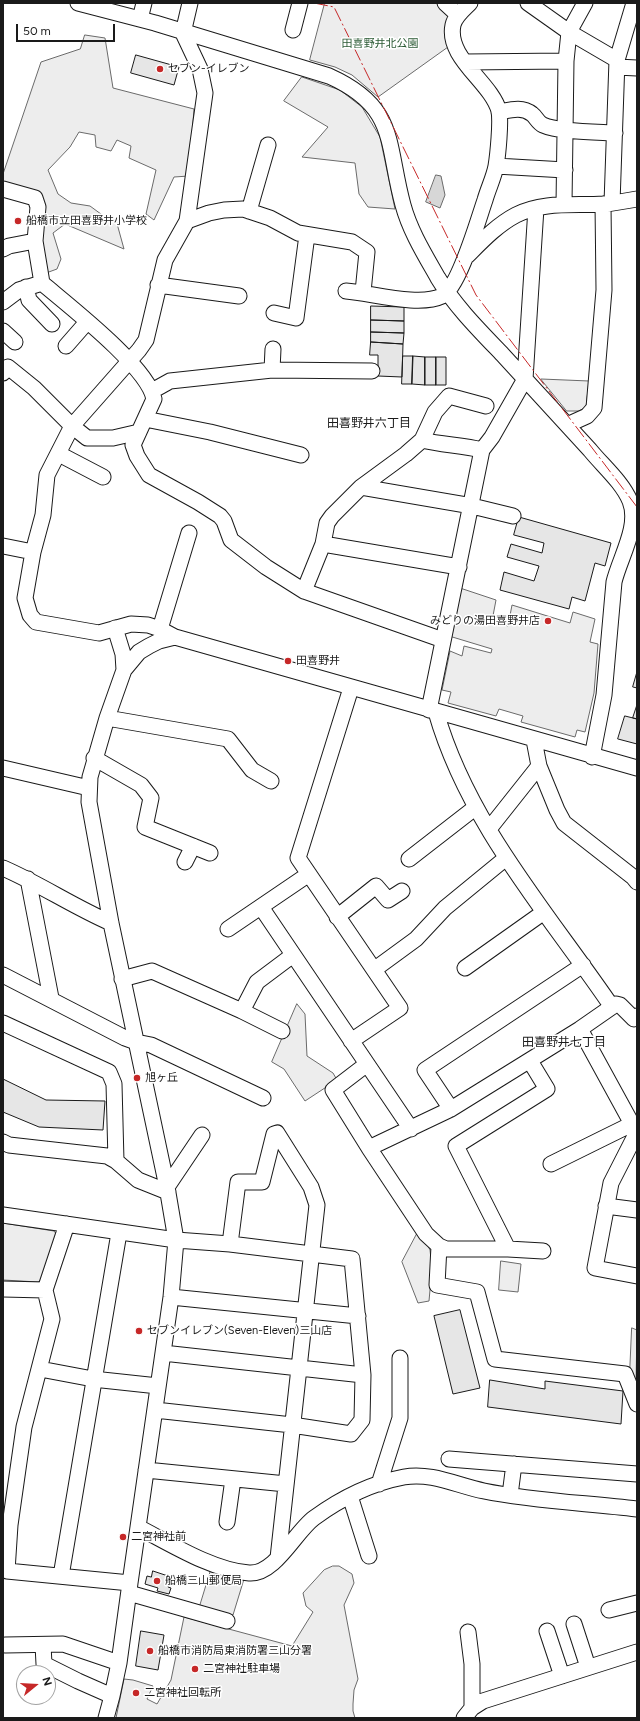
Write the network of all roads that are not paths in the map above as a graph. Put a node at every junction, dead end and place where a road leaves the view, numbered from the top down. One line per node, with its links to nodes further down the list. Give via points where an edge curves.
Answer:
1 (78, 3): 11 (street)
2 (144, 3): 11 (street)
3 (190, 3): 15 (street)
4 (300, 3): 12 (street)
5 (445, 3): 10 (street)
6 (470, 3): 10 (street)
7 (528, 3): 13 (street)
8 (585, 3): 13 (street)
9 (634, 3): 14 (street)
10 (458, 15): 17 (street, via 454,25 454,40 457,51)
11 (140, 19): 15 (street)
12 (293, 30)
13 (569, 32): 16 (street); 18 (street)
14 (631, 32): 18 (street)
15 (184, 33): 32 (street, via 200,69 205,93); 42 (street, via 329,76 344,83 369,103 378,112 389,136 409,223)
16 (566, 61): 17 (street); 21 (street)
17 (465, 62): 20 (street, via 494,101)
18 (617, 63): 19 (street); 22 (street)
19 (637, 68)
20 (499, 112): 21 (street, via 522,109 532,114 542,125); 24 (street)
21 (566, 129): 22 (street); 25 (street)
22 (615, 133): 29 (street)
23 (268, 145): 31 (street)
24 (496, 166): 25 (street); 36 (street)
25 (565, 170): 28 (street)
26 (3, 189): 34 (street, via 36,198 38,207)
27 (637, 199): 29 (street)
28 (564, 204): 29 (street); 30 (street)
29 (608, 204): 59 (street, via 594,408 587,416)
30 (536, 208): 36 (street, via 516,215 494,230); 56 (street)
31 (249, 211): 32 (street, via 224,210); 33 (street)
32 (187, 221): 38 (street, via 165,260)
33 (307, 235): 41 (street, via 352,242 367,252); 45 (street, via 296,318)
34 (35, 241): 35 (street); 37 (street)
35 (3, 249)
36 (465, 258): 42 (street)
37 (42, 282): 39 (street); 46 (street)
38 (158, 285): 43 (street); 52 (street, via 146,340)
39 (26, 287): 44 (street); 47 (street, via 29,300)
40 (346, 291): 41 (street)
41 (363, 292): 42 (street, via 413,301 433,299)
42 (447, 293): 56 (street)
43 (239, 296)
44 (3, 302)
45 (274, 313)
46 (87, 322): 50 (street); 52 (street)
47 (52, 324)
48 (3, 331): 49 (street)
49 (15, 342)
50 (66, 346)
51 (273, 349): 53 (street)
52 (129, 360): 57 (street); 60 (street)
53 (272, 370): 54 (street); 57 (street, via 170,381)
54 (372, 371)
55 (3, 373): 60 (street, via 8,366)
56 (525, 378): 59 (street); 63 (street)
57 (152, 391): 61 (street, via 154,399)
58 (486, 406): 62 (street, via 449,396 435,412)
59 (567, 425): 70 (street, via 624,490 630,501)
60 (72, 426): 61 (street, via 87,438 113,438); 64 (street)
61 (142, 426): 65 (street, via 210,432); 77 (street, via 133,445 149,475 220,516 231,540 266,567)
62 (422, 440): 63 (street); 67 (street)
63 (482, 450): 68 (street)
64 (59, 454): 66 (street); 75 (street, via 48,475 43,515)
65 (301, 455)
66 (103, 478)
67 (361, 487): 68 (street); 72 (street, via 327,524)
68 (472, 506): 69 (street); 76 (street)
69 (513, 516)
70 (635, 522): 74 (street)
71 (189, 532): 79 (street)
72 (323, 544): 76 (street); 77 (street)
73 (3, 546): 75 (street)
74 (631, 550): 87 (street, via 618,566 614,582 604,695)
75 (33, 552): 78 (street, via 25,598 30,615 36,622 99,633)
76 (459, 567): 81 (street)
77 (304, 591): 81 (street)
78 (115, 628): 79 (street, via 131,624); 82 (street, via 123,654)
79 (160, 629): 80 (street)
80 (175, 637): 82 (street, via 159,640 139,652); 83 (street)
81 (443, 640): 84 (street)
82 (124, 670): 85 (street)
83 (351, 688): 84 (street); 102 (street, via 298,858)
84 (433, 711): 86 (street); 94 (street)
85 (108, 718): 88 (street); 92 (street, via 228,739 252,770)
86 (534, 740): 87 (street); 89 (street)
87 (592, 756): 91 (street)
88 (94, 758): 93 (street); 96 (street, via 141,785 151,798 145,827)
89 (539, 766): 95 (street); 104 (street, via 564,823)
90 (3, 768): 93 (street)
91 (637, 768)
92 (271, 781)
93 (89, 788): 109 (street, via 89,802)
94 (476, 807): 95 (street); 99 (street)
95 (489, 829): 98 (street)
96 (193, 846): 97 (street); 100 (street)
97 (210, 853)
98 (506, 858): 107 (street); 114 (street, via 445,908 416,939)
99 (409, 859)
100 (185, 862)
101 (3, 868): 103 (street)
102 (309, 874): 106 (street); 108 (street)
103 (28, 879): 109 (street); 117 (street)
104 (637, 882)
105 (402, 891): 108 (street, via 388,900 376,886)
106 (261, 907): 110 (street); 111 (street)
107 (544, 912): 112 (street); 113 (street)
108 (337, 917): 114 (street)
109 (111, 923): 116 (street)
110 (228, 929)
111 (293, 955): 119 (street, via 257,982); 124 (street)
112 (583, 965): 118 (street); 129 (street, via 425,1070)
113 (465, 968)
114 (375, 969): 124 (street, via 400,1008)
115 (3, 975): 117 (street)
116 (122, 979): 119 (street, via 152,971); 125 (street)
117 (51, 998): 125 (street)
118 (612, 1007): 120 (street, via 620,1005 634,1019); 122 (street)
119 (242, 1011): 123 (street)
120 (637, 1016)
121 (3, 1023): 135 (street, via 109,1072 114,1084)
122 (580, 1029): 126 (street); 130 (street)
123 (282, 1031)
124 (351, 1041): 127 (street)
125 (136, 1042): 128 (street, via 151,1045); 137 (street)
126 (530, 1061): 129 (street); 146 (street, via 548,1090 456,1146)
127 (367, 1064): 131 (street); 134 (street, via 332,1090)
128 (263, 1098)
129 (451, 1109): 131 (street)
130 (632, 1124): 136 (street); 138 (street, via 636,1134 611,1183)
131 (411, 1129): 134 (street)
132 (202, 1135): 137 (street)
133 (3, 1142): 135 (street, via 9,1145 107,1156)
134 (369, 1148): 145 (street, via 426,1234)
135 (116, 1161): 137 (street, via 138,1180)
136 (551, 1164)
137 (167, 1190): 143 (street)
138 (606, 1206): 139 (street); 149 (street, via 595,1268)
139 (637, 1210)
140 (3, 1215): 141 (street)
141 (67, 1224): 142 (street); 151 (street)
142 (118, 1233): 143 (street); 160 (street)
143 (176, 1240): 144 (street); 152 (street)
144 (230, 1244): 148 (street); 148 (street, via 238,1182 262,1182 274,1134 278,1133 311,1187 317,1205)
145 (439, 1246): 146 (street, via 446,1249); 162 (street, via 437,1284 477,1292 495,1359 625,1374)
146 (508, 1249): 147 (street)
147 (543, 1251)
148 (312, 1253): 153 (street); 154 (street, via 352,1259)
149 (637, 1276)
150 (3, 1289): 151 (street)
151 (46, 1290): 158 (street, via 52,1319)
152 (171, 1297): 153 (street); 155 (street)
153 (305, 1311): 154 (street); 157 (street)
154 (358, 1316): 159 (street)
155 (163, 1353): 157 (street); 161 (street)
156 (400, 1358): 171 (street, via 400,1418)
157 (299, 1368): 159 (street); 164 (street)
158 (40, 1369): 160 (street); 176 (street, via 24,1427)
159 (363, 1375): 164 (street, via 362,1420 351,1434)
160 (93, 1379): 161 (street); 180 (street)
161 (158, 1386): 163 (street)
162 (637, 1404)
163 (155, 1410): 164 (street); 167 (street)
164 (292, 1425): 170 (street)
165 (449, 1459): 166 (street)
166 (514, 1464): 168 (street); 172 (street)
167 (146, 1470): 169 (street); 177 (street)
168 (637, 1474)
169 (233, 1479): 170 (street); 175 (street)
170 (286, 1484): 179 (street)
171 (379, 1484): 172 (street, via 405,1477 420,1477 449,1480 483,1491); 173 (street)
172 (510, 1495): 174 (street)
173 (350, 1496): 178 (street); 179 (street, via 312,1519)
174 (637, 1509)
175 (227, 1522)
176 (6, 1526): 180 (street, via 7,1572)
177 (138, 1527): 179 (street, via 230,1570 258,1572); 181 (street)
178 (369, 1556)
179 (278, 1558)
180 (60, 1576): 181 (street)
181 (129, 1588): 184 (street); 191 (street)
182 (637, 1603): 183 (street)
183 (609, 1610)
184 (227, 1621)
185 (574, 1624): 192 (street)
186 (547, 1631): 193 (street)
187 (468, 1632): 195 (street, via 472,1664)
188 (43, 1645): 189 (street); 191 (street, via 63,1644); 194 (street, via 44,1664)
189 (5, 1646)
190 (637, 1652): 192 (street)
191 (118, 1663): 194 (street)
192 (588, 1667): 193 (street)
193 (562, 1676): 195 (street, via 483,1701)
194 (112, 1696): 196 (street)
195 (468, 1713)
196 (106, 1718)

